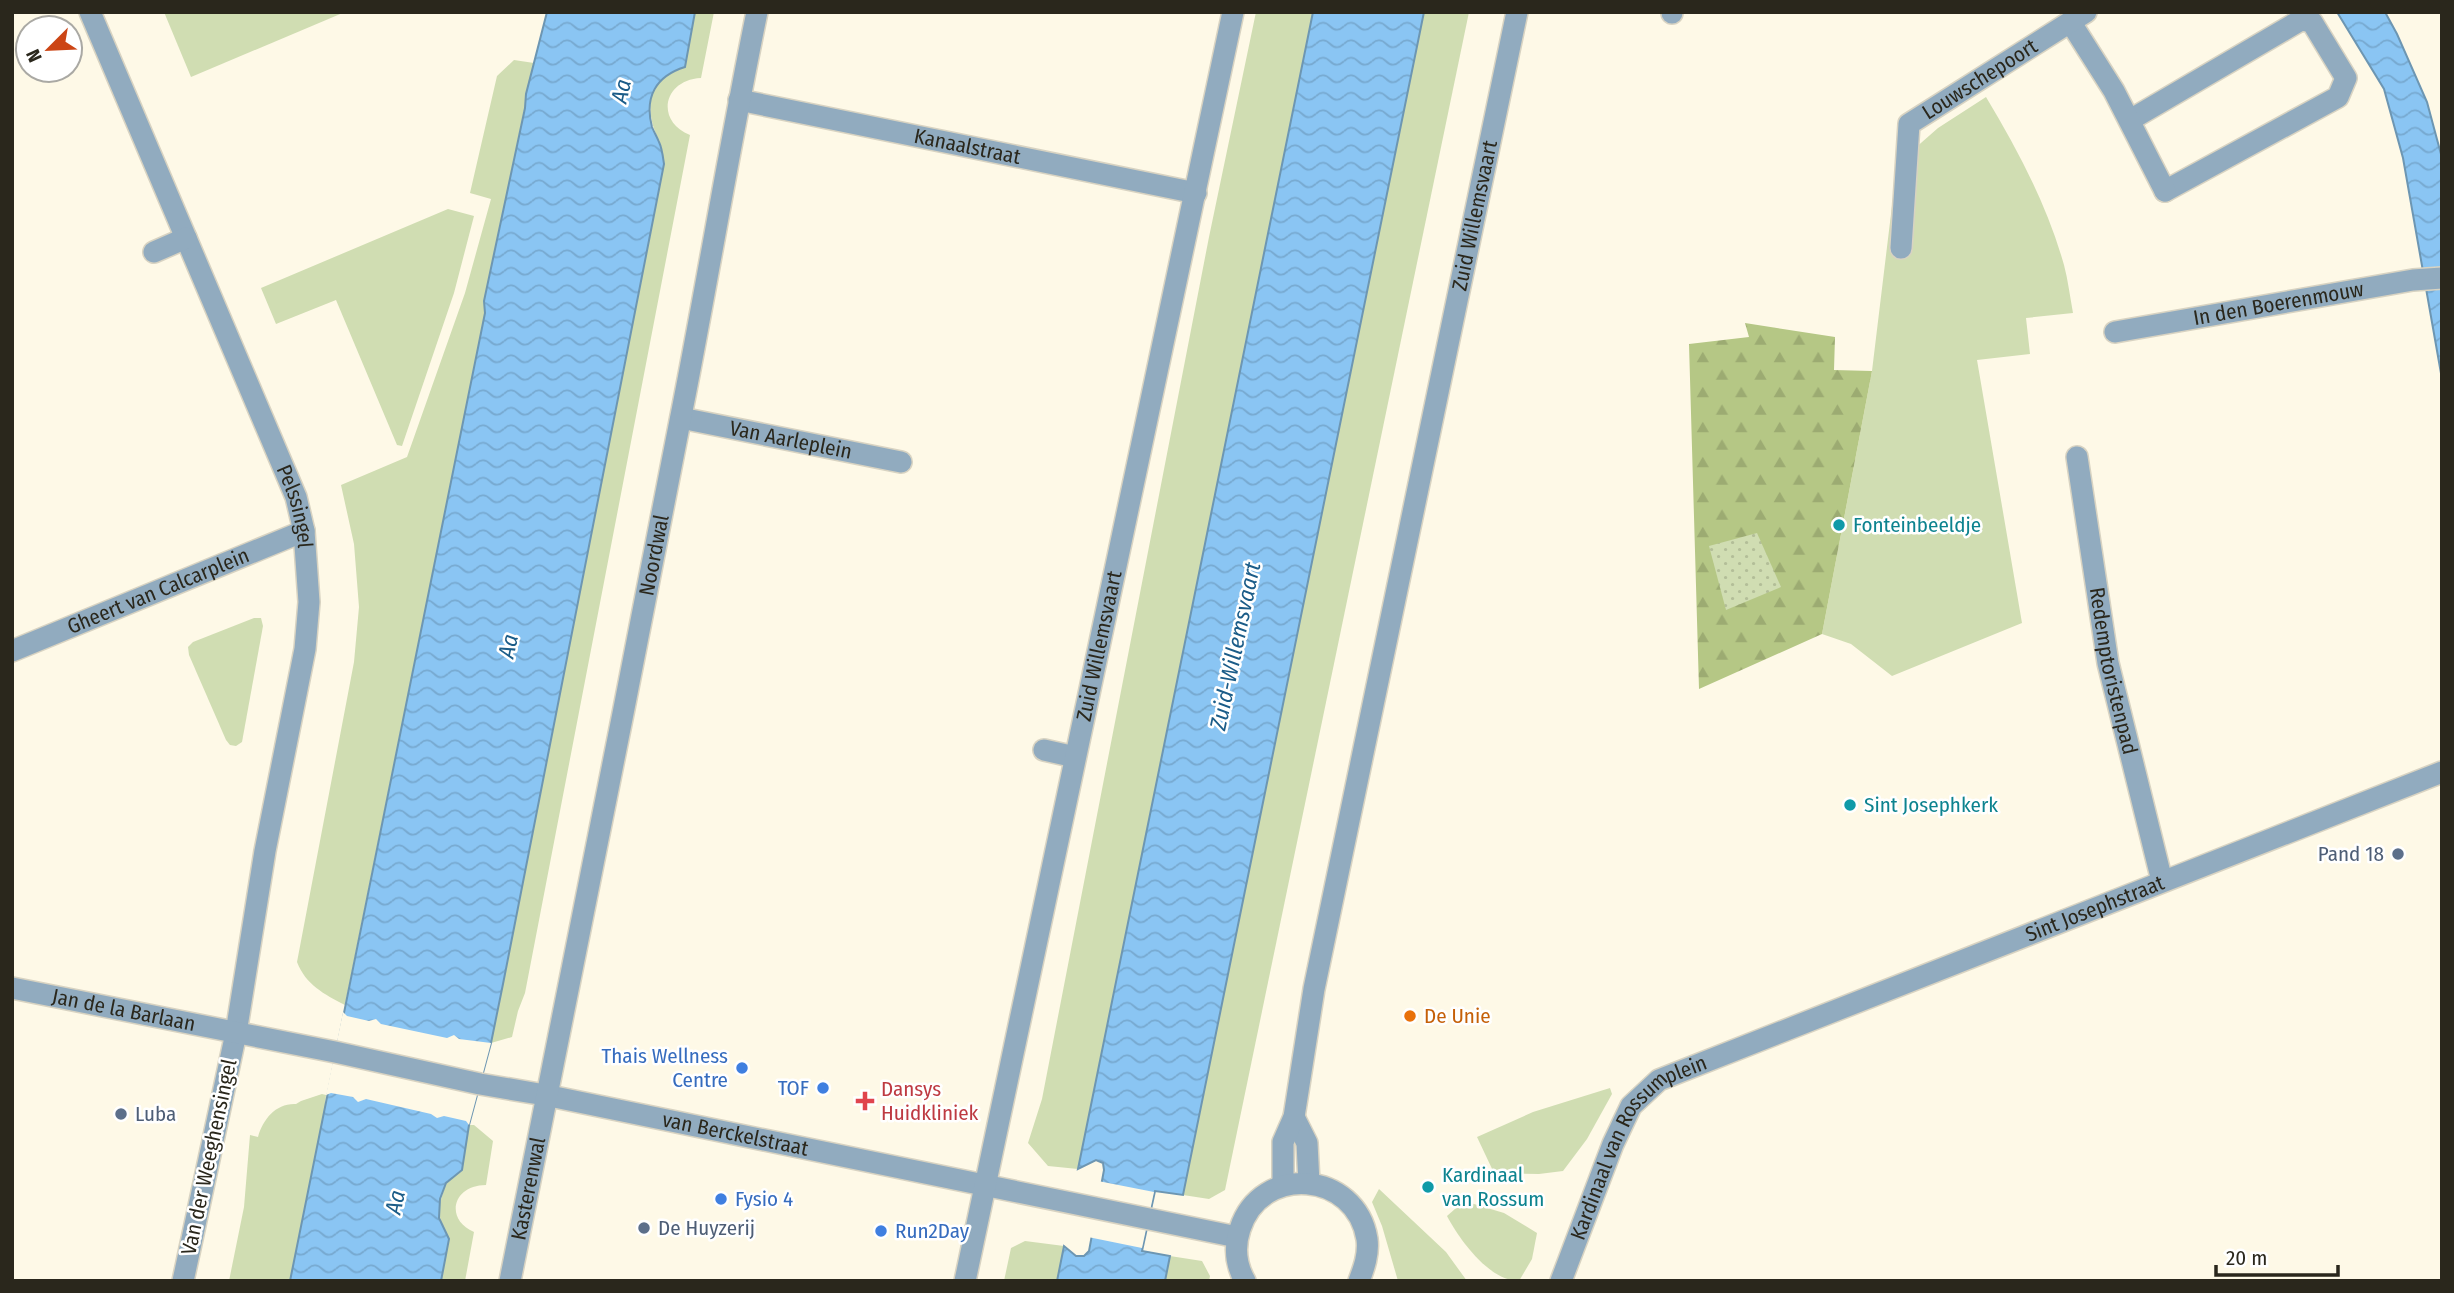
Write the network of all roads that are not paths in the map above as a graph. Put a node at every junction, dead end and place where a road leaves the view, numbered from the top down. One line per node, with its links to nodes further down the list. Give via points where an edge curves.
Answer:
1 (90, 12): 9 (street, Pelssingel)
2 (757, 12): 6 (street, Noordwal)
3 (1233, 12): 8 (street, Zuid Willemsvaart)
4 (1517, 12): 27 (street, Zuid Willemsvaart, via 1314,989)
5 (2079, 17): 7 (street); 10 (street, Louwschepoort, via 1909,124)
6 (739, 100): 8 (street, Kanaalstraat); 14 (street, Noordwal)
7 (2130, 120): 7 (street, via 2165,191 2338,97 2346,78 2312,22 2301,20)
8 (1196, 193): 20 (street, Zuid Willemsvaart)
9 (186, 239): 11 (street); 17 (street, Pelssingel, via 296,497)
10 (1901, 248)
11 (154, 252)
12 (2442, 278): 13 (street, In den Boerenmouw)
13 (2115, 332)
14 (681, 418): 16 (street, Van Aarleplein); 26 (street, Noordwal)
15 (2077, 457): 22 (street, Redemptoristenpad, via 2108,663)
16 (901, 462)
17 (304, 531): 18 (street, Gheert van Calcarplein); 24 (street, Pelssingel, via 309,602 304,649)
18 (12, 651)
19 (1044, 750): 20 (street)
20 (1075, 757): 29 (street, Zuid Willemsvaart)
21 (2442, 772): 22 (street, Sint Josephstraat)
22 (2162, 881): 25 (street, Sint Josephstraat)
23 (12, 988): 24 (street, Jan de la Barlaan)
24 (236, 1033): 26 (street, van Berckelstraat); 32 (street, Van der Weeghensingel)
25 (1748, 1045): 37 (street, Kardinaal van Rossumplein, via 1660,1080 1631,1106 1612,1144)
26 (545, 1095): 29 (street, van Berckelstraat); 33 (street, Kasterenwal)
27 (1294, 1117): 28 (street, via 1307,1143); 30 (street, Zuid Willemsvaart, via 1283,1142)
28 (1309, 1183): 30 (street); 36 (street, via 1330,1189 1361,1219 1367,1240)
29 (985, 1185): 31 (street, van Berckelstraat); 34 (street, Zuid Willemsvaart)
30 (1283, 1185): 31 (street, via 1252,1205)
31 (1237, 1237): 35 (street, via 1236,1256)
32 (183, 1281)
33 (510, 1281)
34 (965, 1281)
35 (1245, 1281)
36 (1359, 1281)
37 (1561, 1281)

